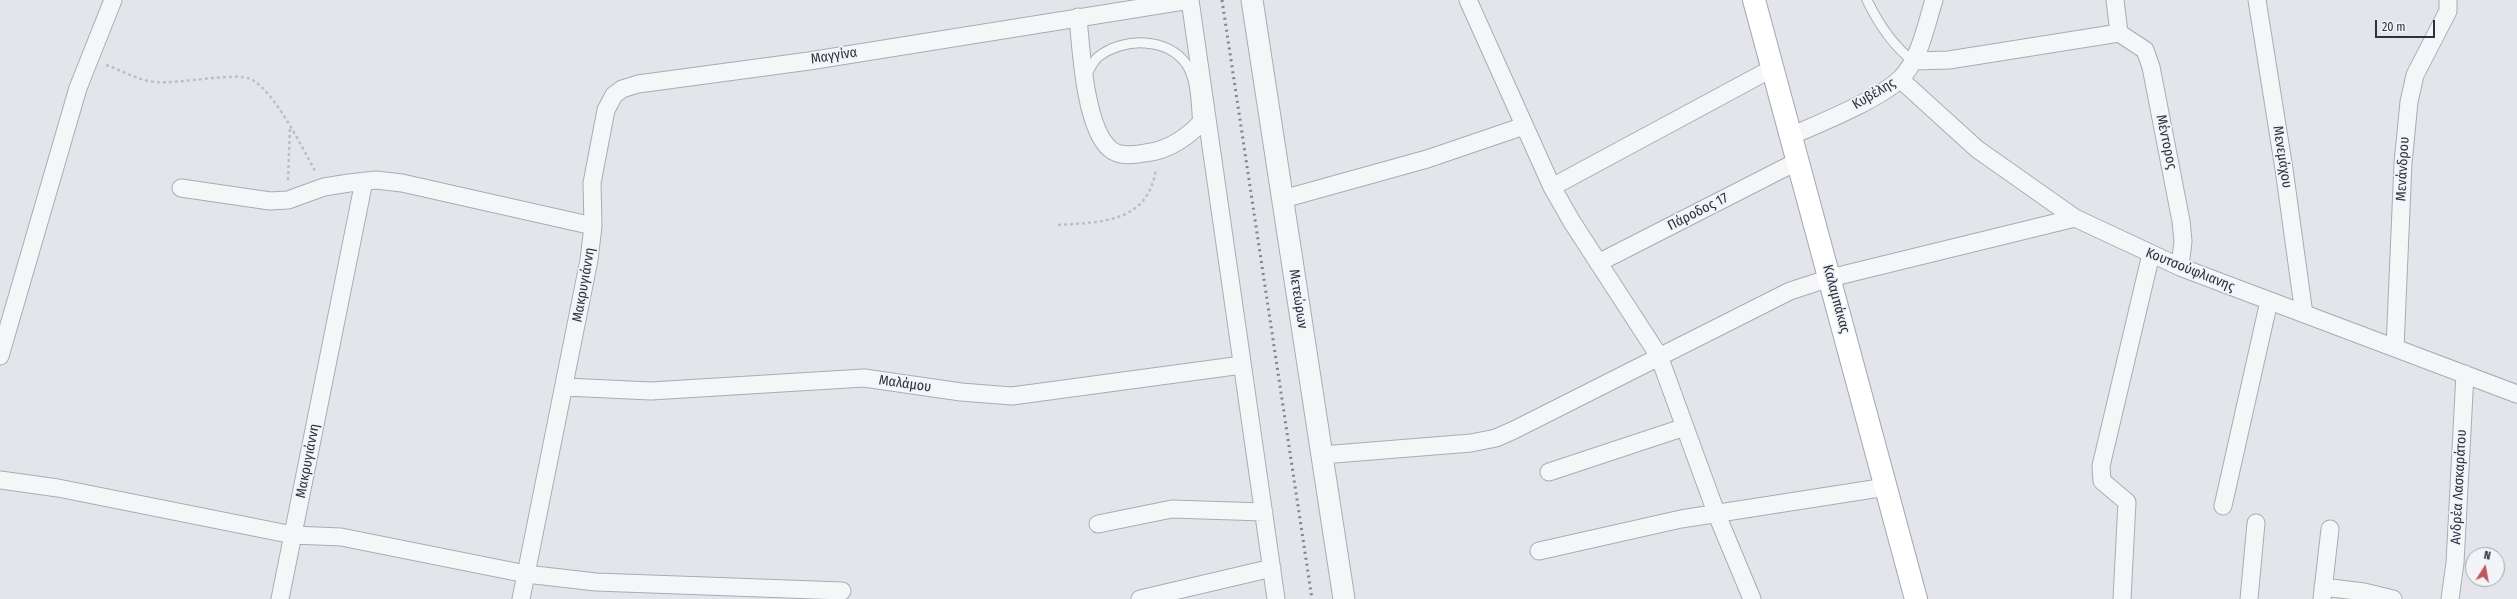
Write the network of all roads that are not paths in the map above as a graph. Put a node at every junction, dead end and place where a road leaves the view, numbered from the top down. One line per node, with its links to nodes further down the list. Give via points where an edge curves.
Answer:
1 (113, 0): 35 (street, via 88,60)
2 (1190, 0): 11 (street, Μαγγίνα); 17 (street)
3 (1252, 0): 25 (street, Μετεώρων)
4 (1468, 0): 19 (street)
5 (1754, 0): 14 (main road, Καλαμπάκας)
6 (1867, 0): 13 (lane, via 1875,18 1889,37)
7 (2115, 0): 12 (street)
8 (2257, 0): 33 (street, Μενεμάχου)
9 (2448, 0): 34 (street, Μενάνδρου, via 2448,10 2415,75 2409,102 2403,163)
10 (1929, 3): 13 (street, Κυβέλης)
11 (1078, 17): 16 (street); 27 (street, Μαγγίνα, via 809,61 638,84 622,89 609,102 595,159 591,200)
12 (2119, 33): 13 (street, via 1949,60); 30 (street, Μέντορος, via 2145,50 2151,67 2181,221 2183,241)
13 (1913, 60): 15 (street, Κυβέλης)
14 (1773, 68): 20 (main road, Καλαμπάκας); 23 (street)
15 (1900, 78): 20 (street, Κυβέλης, via 1863,102); 26 (street, Κουτσούφλιανης, via 1977,149)
16 (1084, 79): 17 (lane, via 1097,57 1120,46 1145,42 1163,46 1176,54 1187,66); 18 (street, via 1100,139 1111,150 1126,156 1168,148)
17 (1198, 88): 18 (street)
18 (1202, 122): 37 (street)
19 (1524, 126): 23 (street); 25 (street, via 1427,159)
20 (1791, 136): 21 (main road, Καλαμπάκας)
21 (1798, 161): 29 (street, Πάροδος 17); 31 (main road, Καλαμπάκας)
22 (364, 181): 24 (street, via 324,187 288,200 270,201); 27 (street, via 402,183); 52 (street, Μακρυγιάννη)
23 (1552, 187): 29 (street)
24 (181, 188)
25 (1283, 199): 42 (street, Μετεώρων)
26 (2075, 218): 28 (street, Κουτσούφλιανης); 31 (street)
27 (593, 226): 39 (street, Μακρυγιάννη)
28 (2151, 254): 30 (street, Κουτσούφλιανης); 65 (street, via 2100,466 2102,481 2127,502)
29 (1598, 263): 36 (street)
30 (2180, 267): 32 (street, Κουτσούφλιανης)
31 (1830, 278): 36 (street, via 1790,291); 45 (main road, Καλαμπάκας)
32 (2269, 301): 33 (street, Κουτσούφλιανης); 46 (street)
33 (2304, 314): 34 (street, Κουτσούφλιανης)
34 (2395, 348): 38 (street, Κουτσούφλιανης)
35 (0, 356)
36 (1659, 356): 41 (street); 42 (street, via 1496,438 1471,443)
37 (1242, 365): 39 (street, Μαλάμου, via 1012,396 962,392 864,378 651,391); 47 (street)
38 (2465, 374): 40 (street, Κουτσούφλιανης); 68 (street, Ανδρέα Λασκαράτου, via 2455,563)
39 (565, 387): 55 (street, Μακρυγιάννη)
40 (2517, 394)
41 (1685, 427): 43 (street); 48 (street)
42 (1322, 455): 62 (street, Μετεώρων)
43 (1550, 472)
44 (0, 480): 52 (street, via 58,488)
45 (1886, 487): 48 (street); 64 (main road, Καλαμπάκας)
46 (2223, 506)
47 (1264, 512): 50 (street, via 1172,509); 54 (street)
48 (1717, 515): 53 (street, via 1681,519); 63 (street)
49 (2256, 523): 66 (street)
50 (1098, 524)
51 (2330, 529): 57 (street)
52 (293, 534): 55 (street, via 341,538); 58 (street, Μακρυγιάννη)
53 (1539, 551)
54 (1272, 568): 60 (street); 61 (street)
55 (526, 574): 56 (street, via 639,584); 59 (street, Μακρυγιάννη)
56 (842, 591)
57 (2322, 593): 67 (street, via 2364,592)
58 (280, 599)
59 (521, 599)
60 (1140, 599)
61 (1276, 599)
62 (1344, 599)
63 (1752, 599)
64 (1916, 599)
65 (2122, 599)
66 (2249, 599)
67 (2393, 599)
68 (2450, 599)

